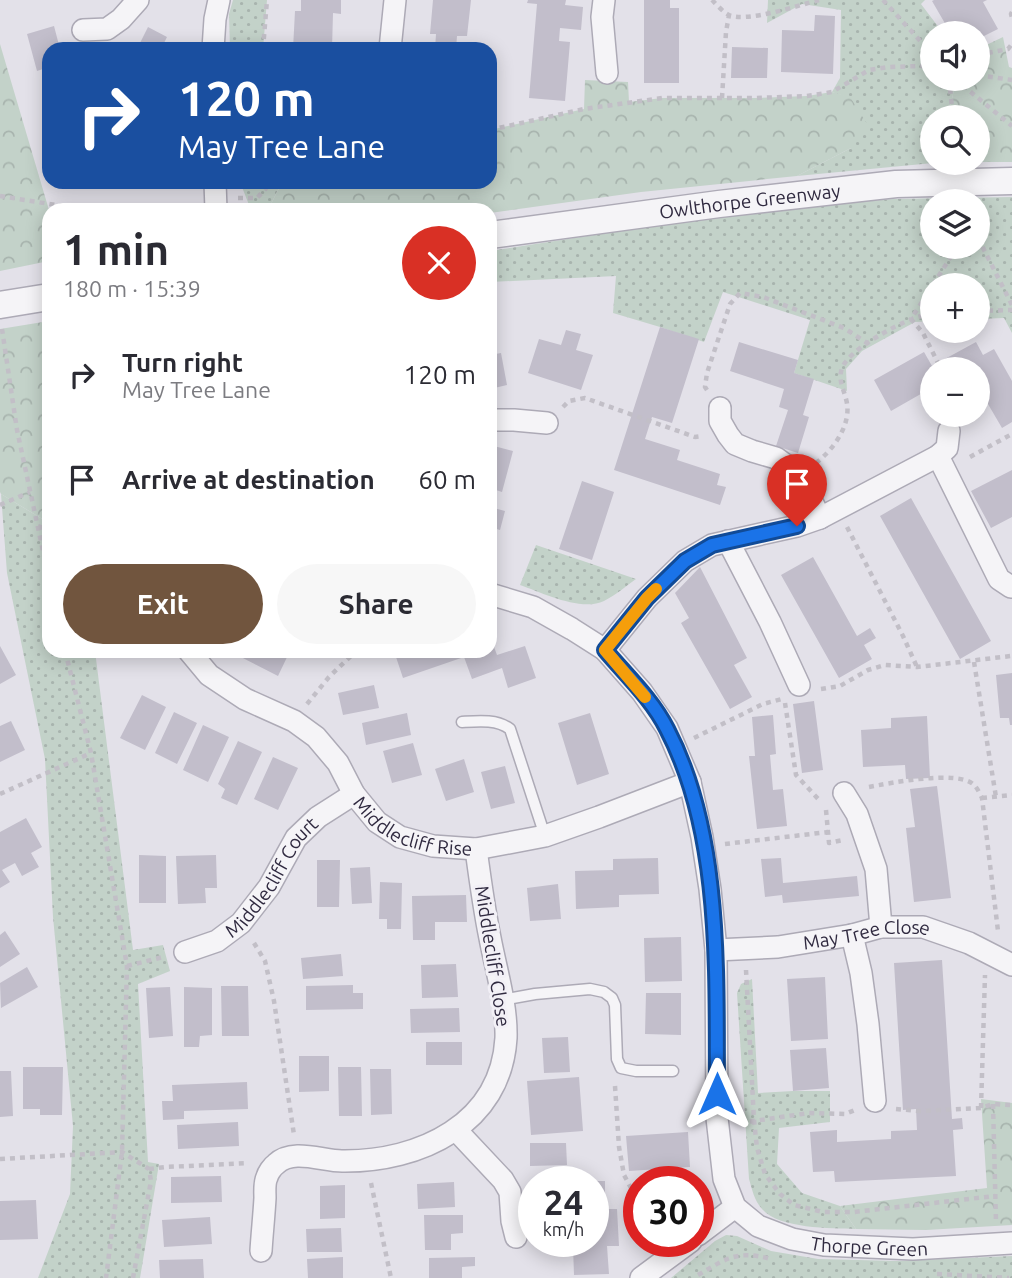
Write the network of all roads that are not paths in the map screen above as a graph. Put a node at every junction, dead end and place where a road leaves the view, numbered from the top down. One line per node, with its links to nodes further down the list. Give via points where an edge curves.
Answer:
1 (138, 0): 6 (street)
2 (219, 0): 7 (street)
3 (395, 0): 8 (street)
4 (604, 0): 9 (street)
5 (83, 30): 6 (street)
6 (108, 39)
7 (213, 42)
8 (391, 42)
9 (607, 73)
10 (1012, 181): 11 (street, Owlthorpe Greenway, via 896,184)
11 (497, 233)
12 (42, 299): 13 (street)
13 (1, 314)
14 (720, 408): 19 (street, via 720,421 735,444 776,458 799,475)
15 (497, 420): 16 (street)
16 (547, 423)
17 (949, 431): 18 (street)
18 (941, 463): 19 (street); 21 (street, via 999,579)
19 (829, 514): 20 (street)
20 (728, 541): 23 (street, via 685,561 647,598); 25 (street)
21 (1011, 587)
22 (497, 596): 23 (street, via 533,607)
23 (605, 650): 27 (street, via 667,728)
24 (195, 658): 29 (street, Middlecliff Rise, via 209,675 245,699 294,721 316,737 338,763)
25 (804, 688)
26 (462, 722): 30 (lane, via 483,721 510,729)
27 (690, 782): 30 (street, Middlecliff Rise); 34 (street, via 704,846)
28 (844, 793): 32 (street, via 857,814 876,869)
29 (354, 794): 31 (street, Middlecliff Rise, via 377,822 400,837 433,846); 35 (street, Middlecliff Court, via 296,838 242,923 217,941)
30 (545, 836): 31 (street, Middlecliff Rise)
31 (476, 849): 37 (street, Middlecliff Close)
32 (881, 927): 33 (street, May Tree Close); 36 (street, May Tree Close, via 923,927)
33 (852, 935): 34 (street, May Tree Close, via 778,947); 39 (street, via 867,1011)
34 (716, 950): 41 (street, via 718,1126 724,1179)
35 (185, 952)
36 (1001, 959)
37 (502, 1000): 38 (lane, via 590,989 604,992 615,1005 621,1068); 40 (street, Middlecliff Close, via 506,1036 502,1065 475,1114)
38 (673, 1071)
39 (875, 1101)
40 (456, 1130): 43 (street, via 510,1192); 45 (street, Middlecliff Close, via 435,1142 368,1161 283,1158 266,1178)
41 (735, 1207): 42 (street); 44 (street, Thorpe Green, via 758,1226 824,1245 913,1249)
42 (714, 1223)
43 (516, 1237)
44 (1004, 1244)
45 (261, 1251)
46 (669, 1257): 47 (street)
47 (641, 1278)

